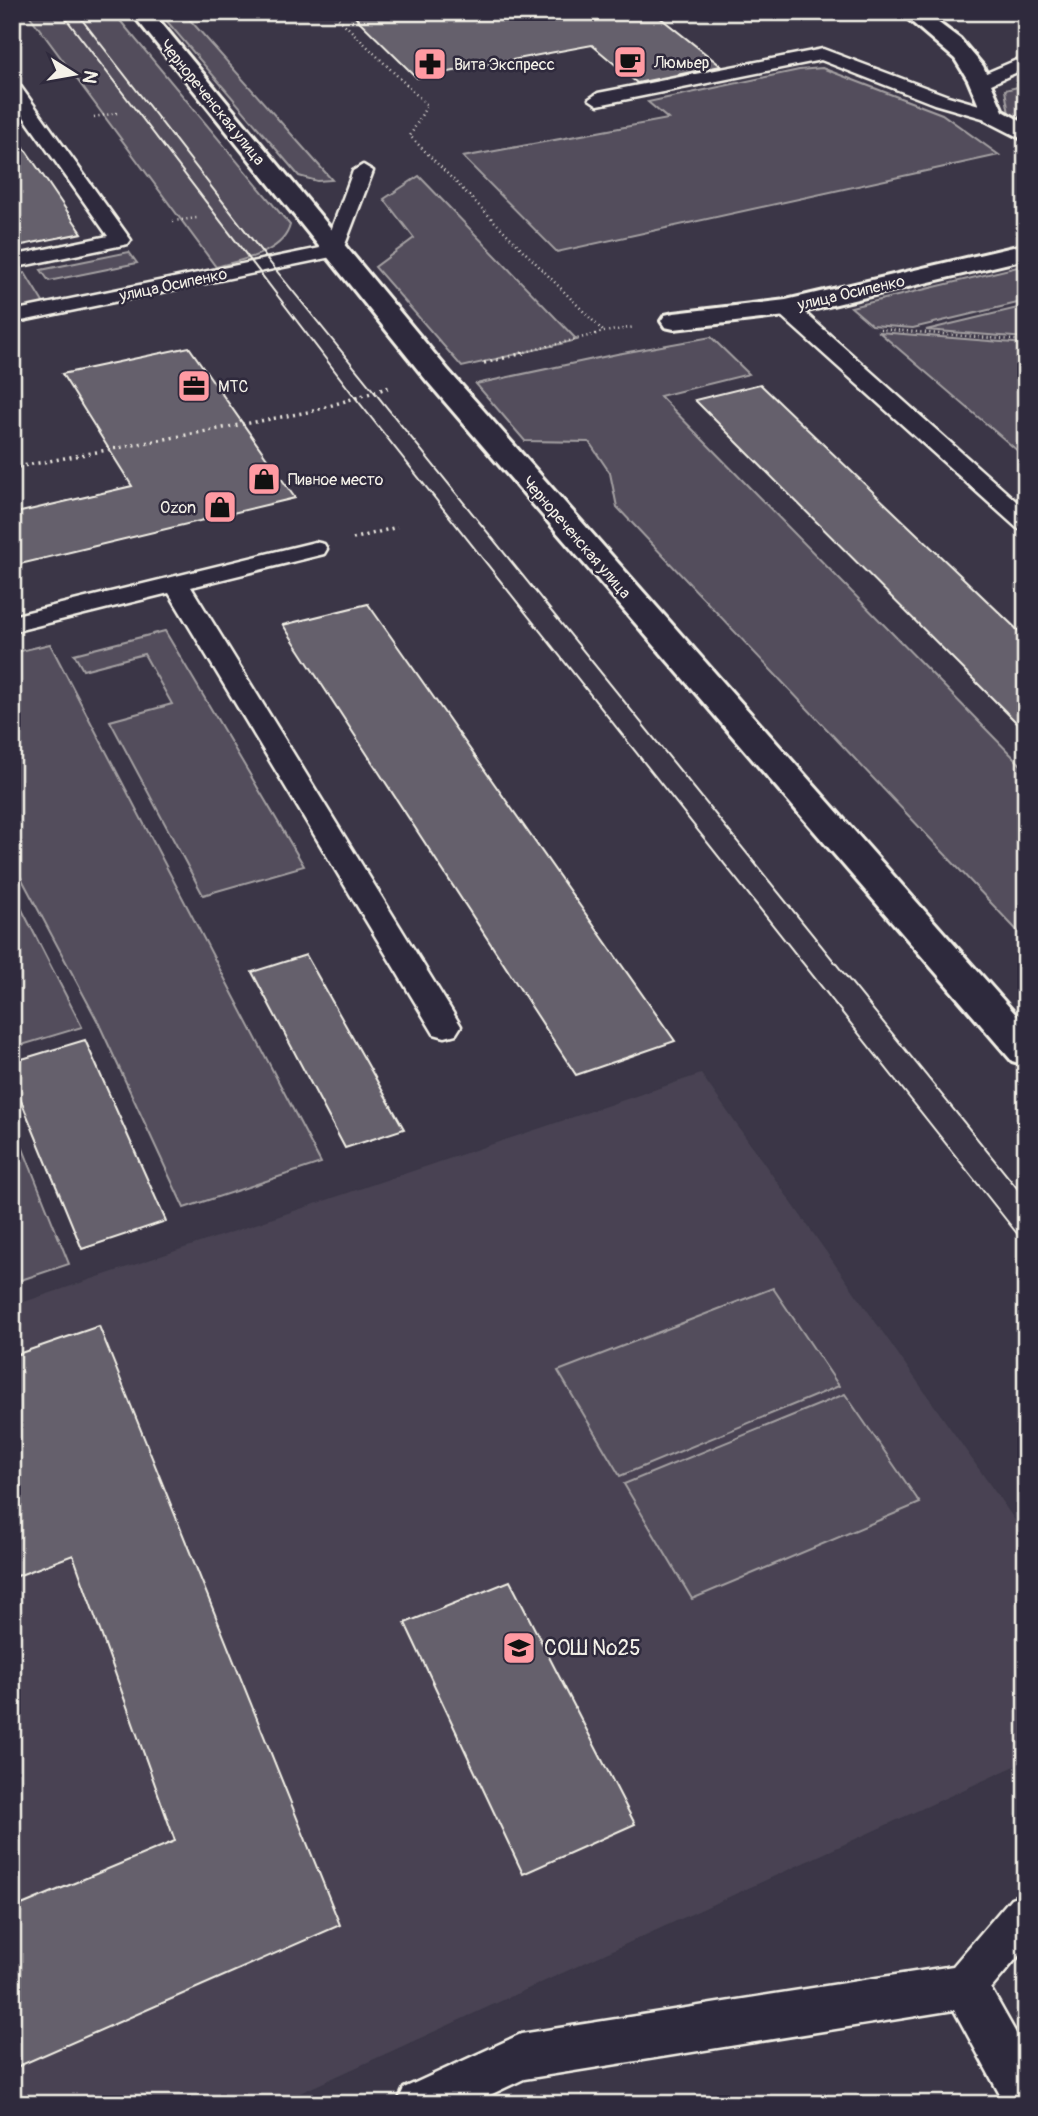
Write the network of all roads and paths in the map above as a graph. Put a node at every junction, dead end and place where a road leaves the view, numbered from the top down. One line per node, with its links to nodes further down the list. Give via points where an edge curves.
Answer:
1 (141, 12): 15 (street, Чернореченская улица)
2 (332, 12): 21 (path, via 427,105 410,136)
3 (910, 12): 5 (street, via 951,40)
4 (1026, 61): 5 (lane)
5 (983, 81): 9 (street)
6 (12, 87): 17 (lane, via 121,240)
7 (598, 99): 9 (lane, via 822,54)
8 (117, 113): 10 (path)
9 (993, 115): 11 (street)
10 (94, 117)
11 (1026, 134)
12 (363, 172): 15 (lane)
13 (197, 218): 14 (path)
14 (173, 221)
15 (334, 251): 19 (lane, улица Осипенко); 23 (street, Чернореченская улица)
16 (1026, 251): 18 (street, улица Осипенко)
17 (12, 262)
18 (794, 315): 20 (street, улица Осипенко); 22 (path); 25 (lane)
19 (12, 317)
20 (674, 321): 21 (path)
21 (604, 332): 23 (path)
22 (1026, 341)
23 (437, 375): 24 (path, via 313,411); 30 (street, Чернореченская улица)
24 (12, 468)
25 (1026, 523)
26 (315, 549): 27 (lane)
27 (176, 583): 28 (lane); 29 (lane)
28 (12, 624)
29 (445, 1026)
30 (1026, 1051)
31 (1026, 1913): 32 (lane)
32 (965, 1986): 33 (lane); 34 (lane, via 521,2057)
33 (1026, 2095)
34 (420, 2104)

